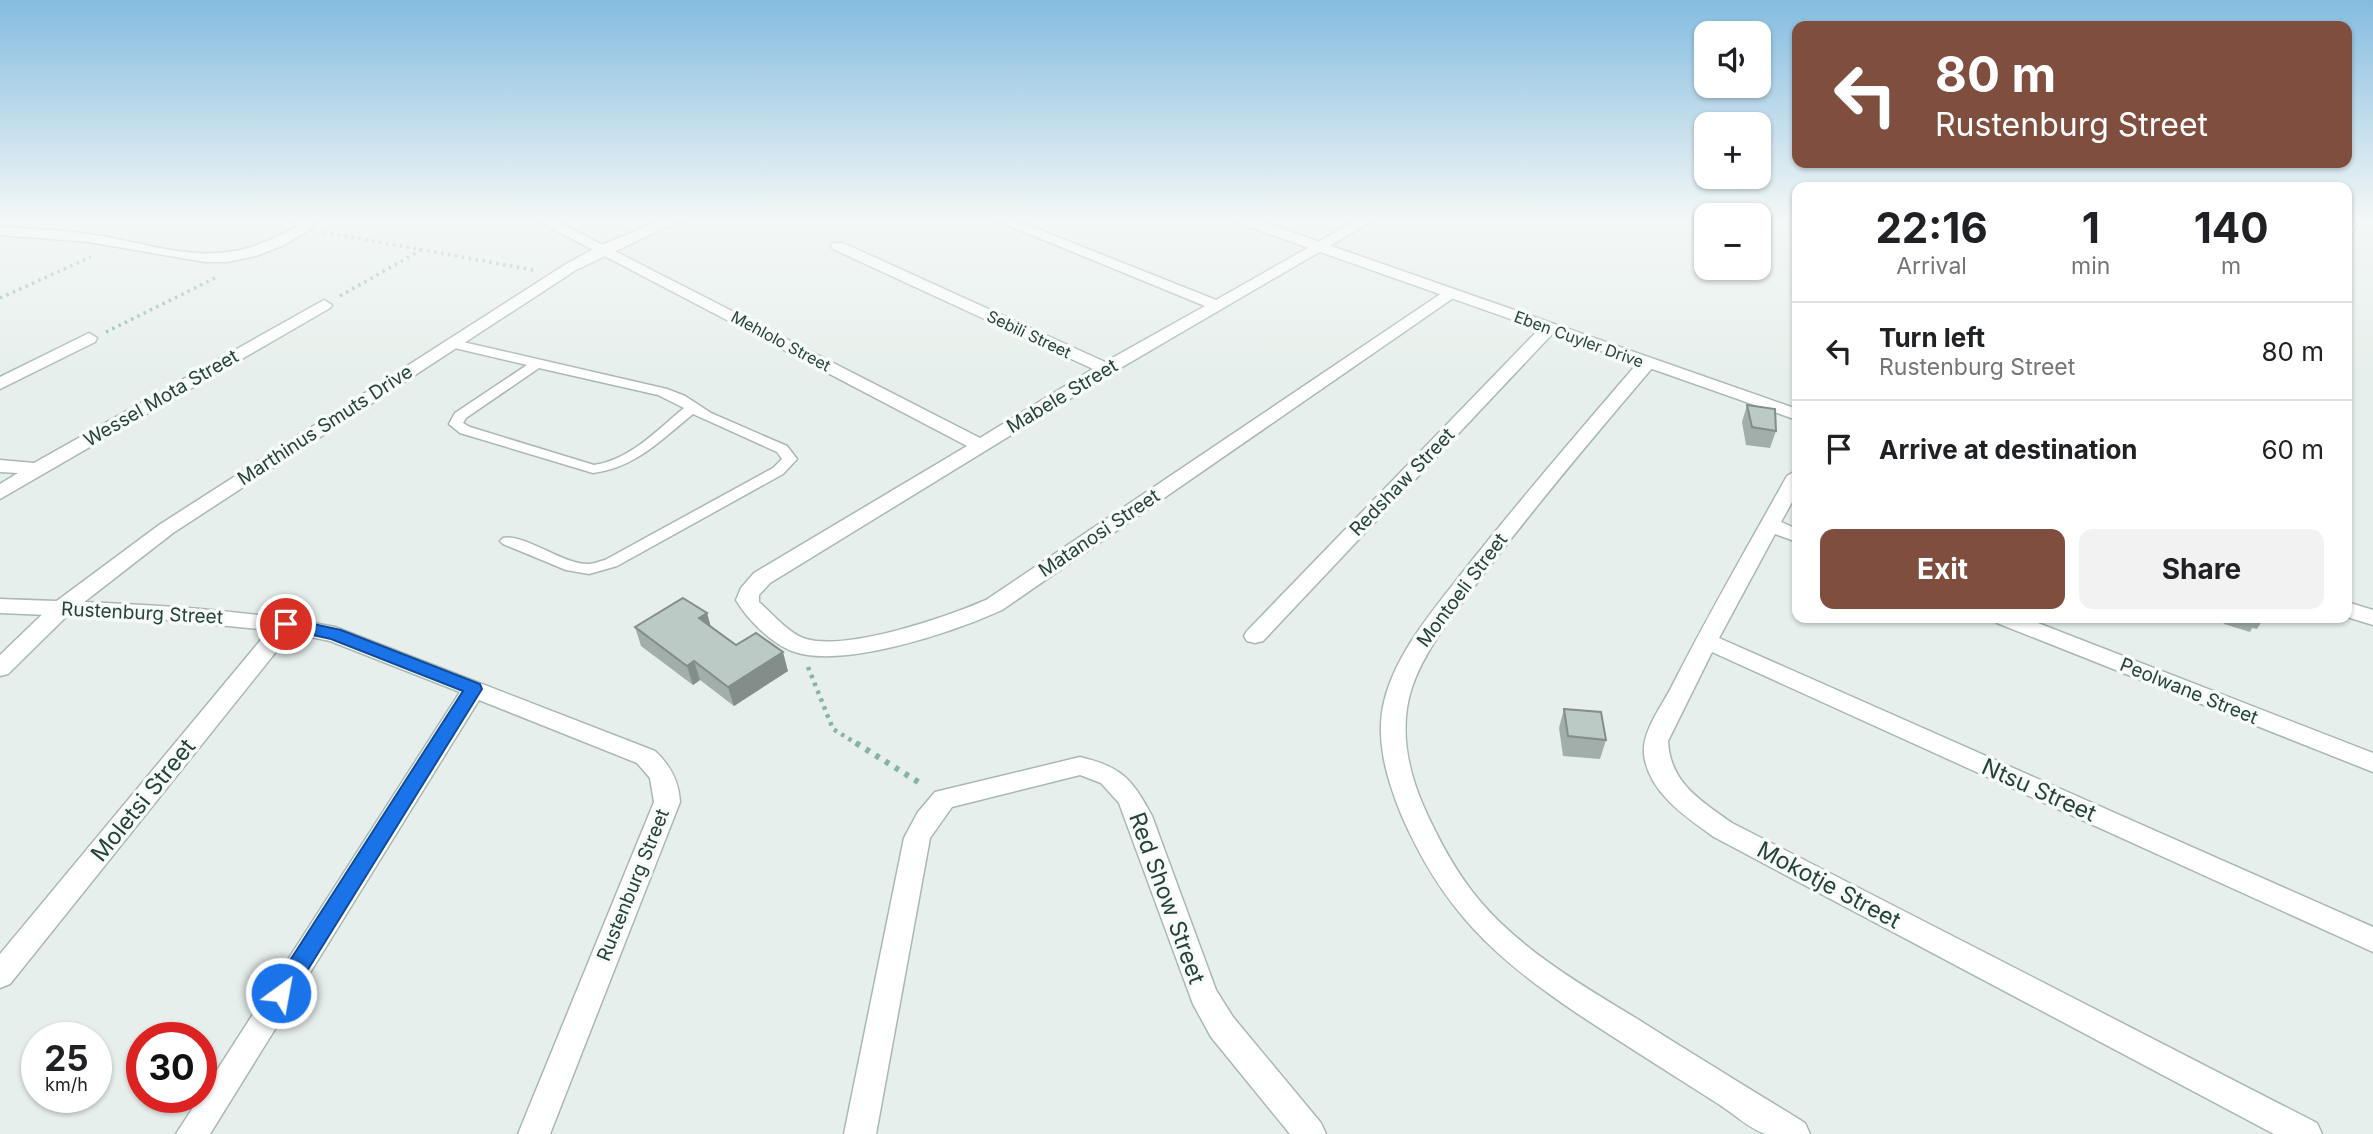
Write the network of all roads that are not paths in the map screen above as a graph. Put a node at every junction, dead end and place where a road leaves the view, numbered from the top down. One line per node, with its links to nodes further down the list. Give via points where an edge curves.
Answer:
1 (561, 273): 12 (street, Marthinus Smuts Drive)
2 (650, 273): 19 (street, Mehlolo Street)
3 (897, 273): 15 (street, Sebili Street)
4 (1135, 273): 9 (street)
5 (1274, 273): 9 (street, Mabele Street)
6 (1393, 273): 7 (street, Eben Cuyler Drive)
7 (1451, 294): 10 (street, Eben Cuyler Drive); 27 (street, Matanosi Street, via 979,612 942,626 861,644 832,648 799,645 747,600)
8 (324, 305): 21 (street, Wessel Mota Street)
9 (1216, 305): 15 (street, Mabele Street)
10 (1549, 328): 14 (street, Eben Cuyler Drive); 34 (street, Redshaw Street)
11 (89, 338): 16 (street)
12 (450, 343): 13 (lane); 29 (street, Marthinus Smuts Drive, via 210,499)
13 (539, 362): 17 (lane, via 662,391); 17 (lane, via 460,416 456,424 593,469 606,469 621,465)
14 (1647, 363): 18 (street, Eben Cuyler Drive); 45 (street, Montoeli Street, via 1504,533 1418,647 1400,687 1392,722 1394,753 1434,859 1456,893 1495,937 1543,976)
15 (1106, 369): 19 (street, Mabele Street)
16 (0, 384)
17 (693, 407): 26 (lane, via 782,449 790,459 778,471 611,563 589,569 566,565)
18 (1792, 413)
19 (980, 445): 27 (street, Mabele Street)
20 (0, 466): 21 (street)
21 (37, 469): 23 (street, Wessel Mota Street)
22 (1792, 485): 24 (street, Mokotje Street)
23 (0, 494)
24 (1770, 525): 25 (street); 35 (street, Mokotje Street)
25 (1792, 534)
26 (508, 541)
27 (762, 578)
28 (0, 606): 29 (street, Rustenburg Street)
29 (62, 608): 33 (street, Rustenburg Street); 36 (street, Marthinus Smuts Drive)
30 (2352, 611): 31 (street)
31 (2373, 618)
32 (2018, 623): 38 (street, Peolwane Street)
33 (286, 624): 37 (street, Rustenburg Street, via 335,634); 40 (street, Moletsi Street)
34 (1255, 636)
35 (1706, 641): 39 (street, Ntsu Street); 46 (street, Mokotje Street, via 1656,741 1660,769 1687,804 1723,830)
36 (0, 668)
37 (474, 689): 41 (street); 42 (street, Rustenburg Street, via 646,757 661,771 667,785 667,802)
38 (2373, 763)
39 (2373, 940)
40 (0, 975)
41 (192, 1134)
42 (534, 1134)
43 (860, 1134): 44 (street, Red Show Street, via 917,838 927,819 944,799 1080,766 1115,779 1139,816 1203,995 1230,1038)
44 (1310, 1134)
45 (1794, 1134)
46 (2306, 1134)

